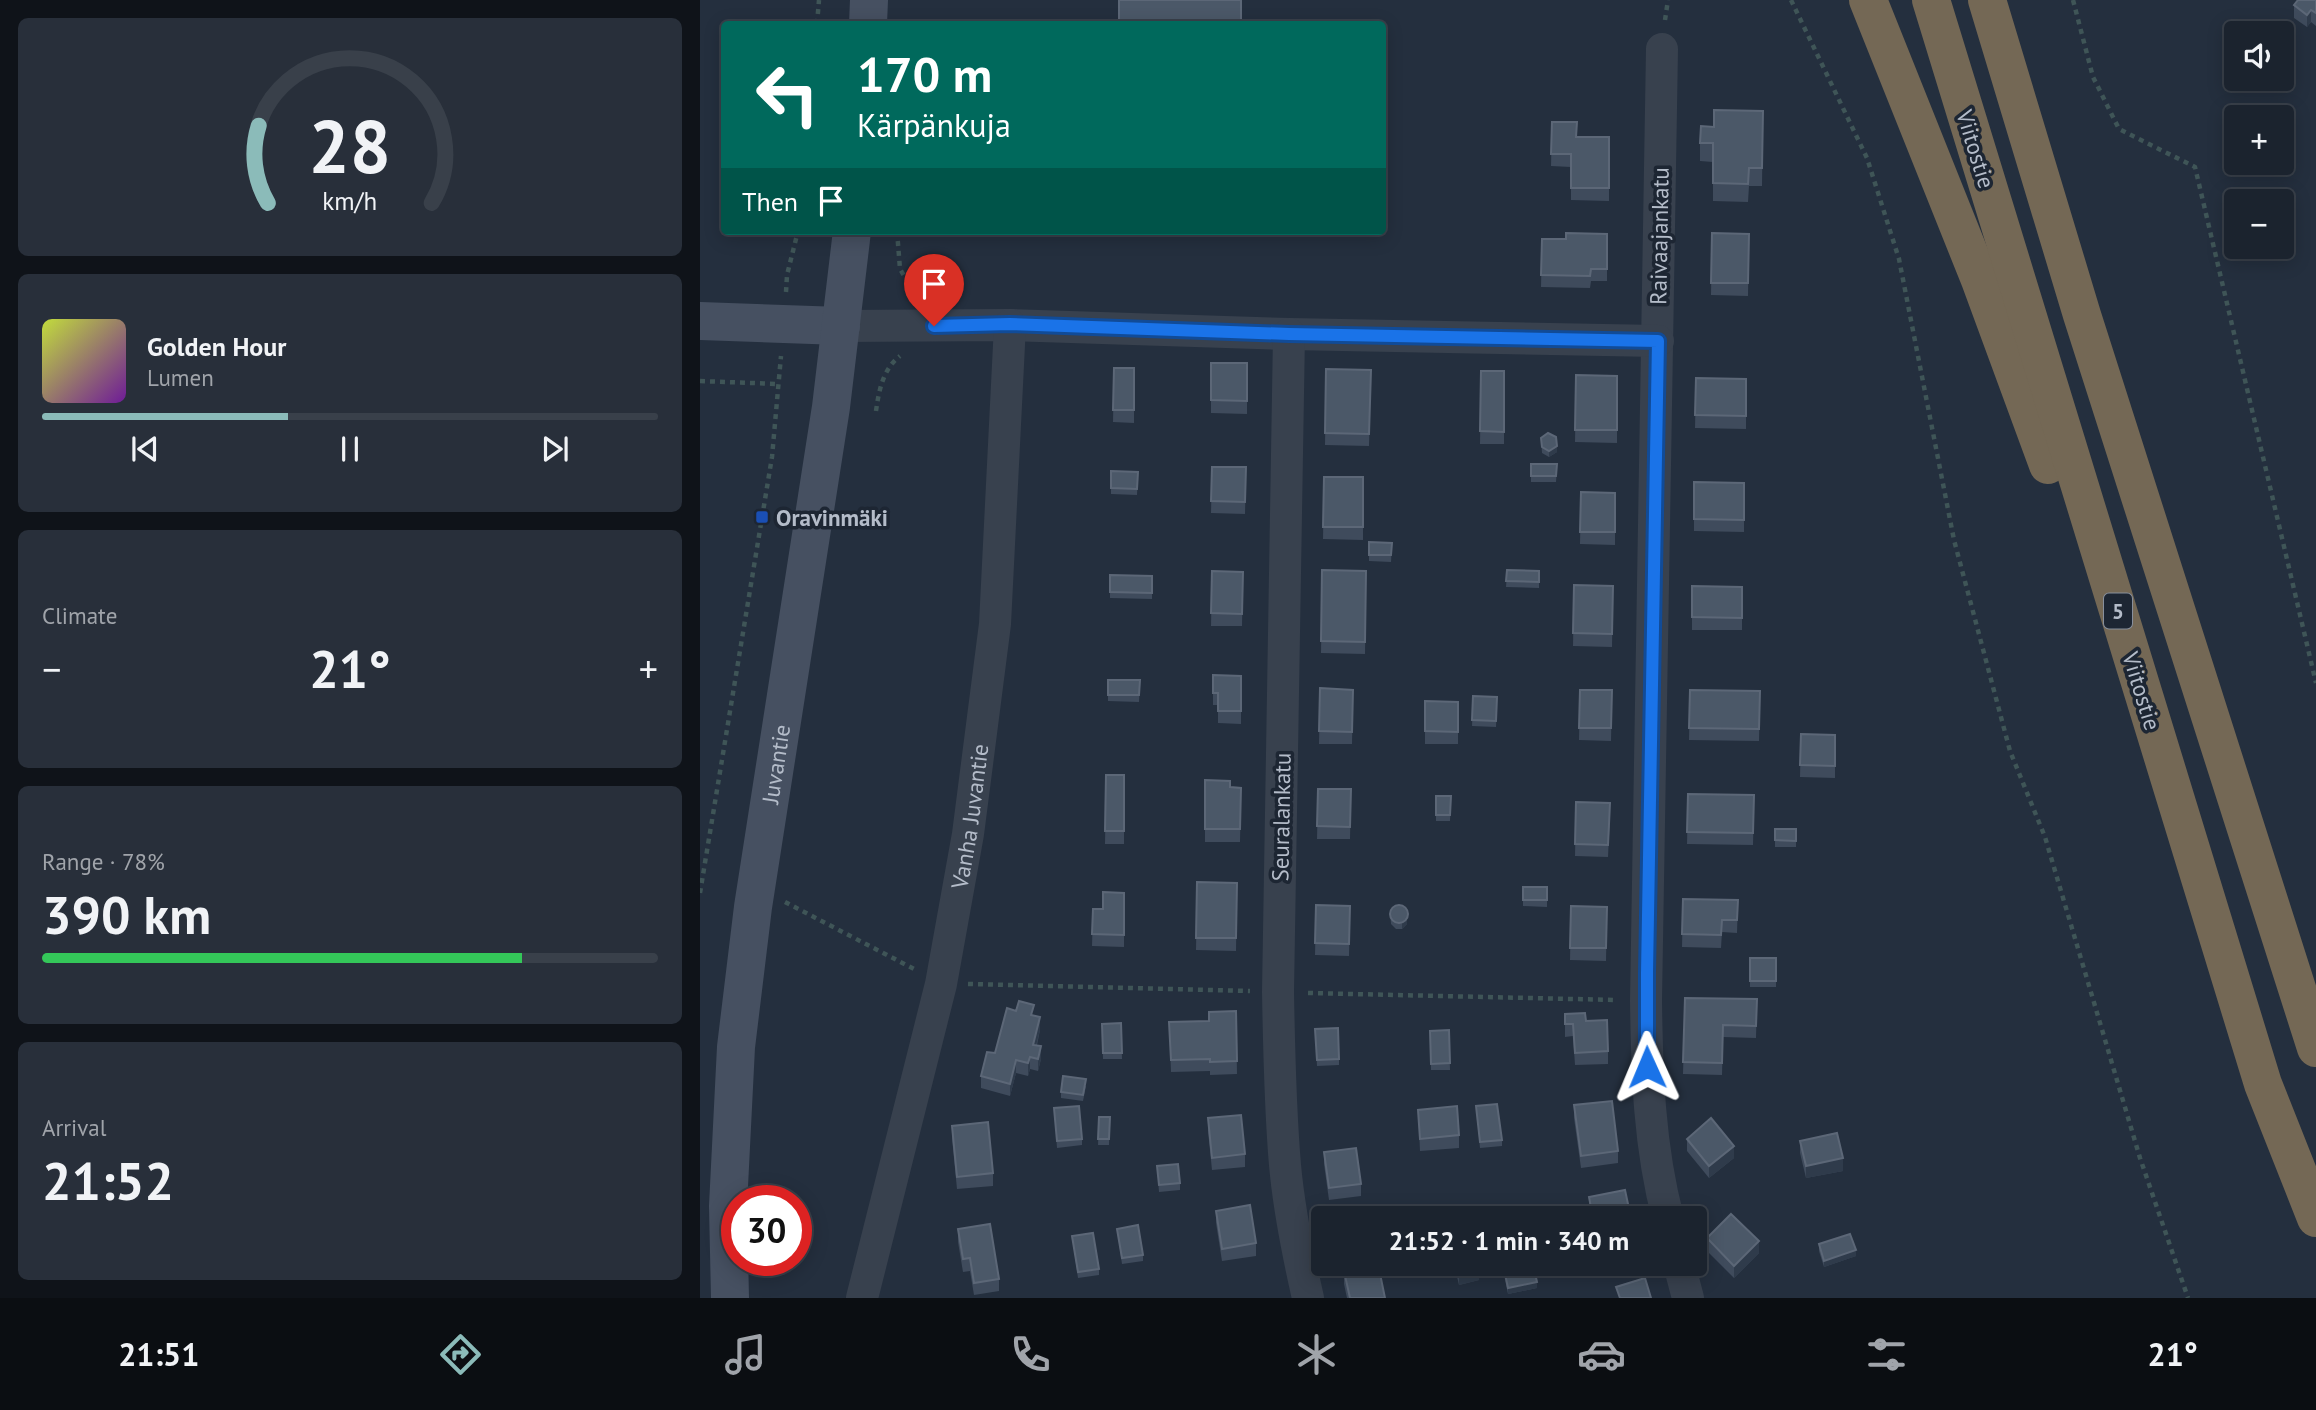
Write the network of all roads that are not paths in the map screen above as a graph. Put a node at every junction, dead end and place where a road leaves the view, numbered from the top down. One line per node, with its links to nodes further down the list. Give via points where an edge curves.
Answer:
1 (869, 0): 5 (main road)
2 (1868, 0): 13 (highway)
3 (1931, 0): 13 (highway, Viitostie / 5)
4 (1987, 0): 14 (highway, via 2082,316)
5 (868, 21)
6 (1662, 50): 12 (street, Raivaajankatu)
7 (852, 235): 10 (main road, Juvantie)
8 (700, 321): 10 (main road)
9 (1010, 324): 10 (street); 11 (street); 19 (street, Vanha Juvantie, via 995,624 968,834 941,984)
10 (841, 327): 18 (main road, Juvantie, via 736,1047 728,1206)
11 (1289, 334): 12 (street); 20 (street, Seuralankatu, via 1278,992 1285,1168)
12 (1658, 341): 15 (street, Raivaajankatu, via 1646,1000 1647,1089)
13 (2156, 736): 16 (highway, Viitostie / 5, via 2263,1084)
14 (2316, 1048)
15 (1665, 1206)
16 (2316, 1218)
17 (1682, 1276): 21 (street)
18 (730, 1298)
19 (862, 1298)
20 (1308, 1298)
21 (1688, 1298)

